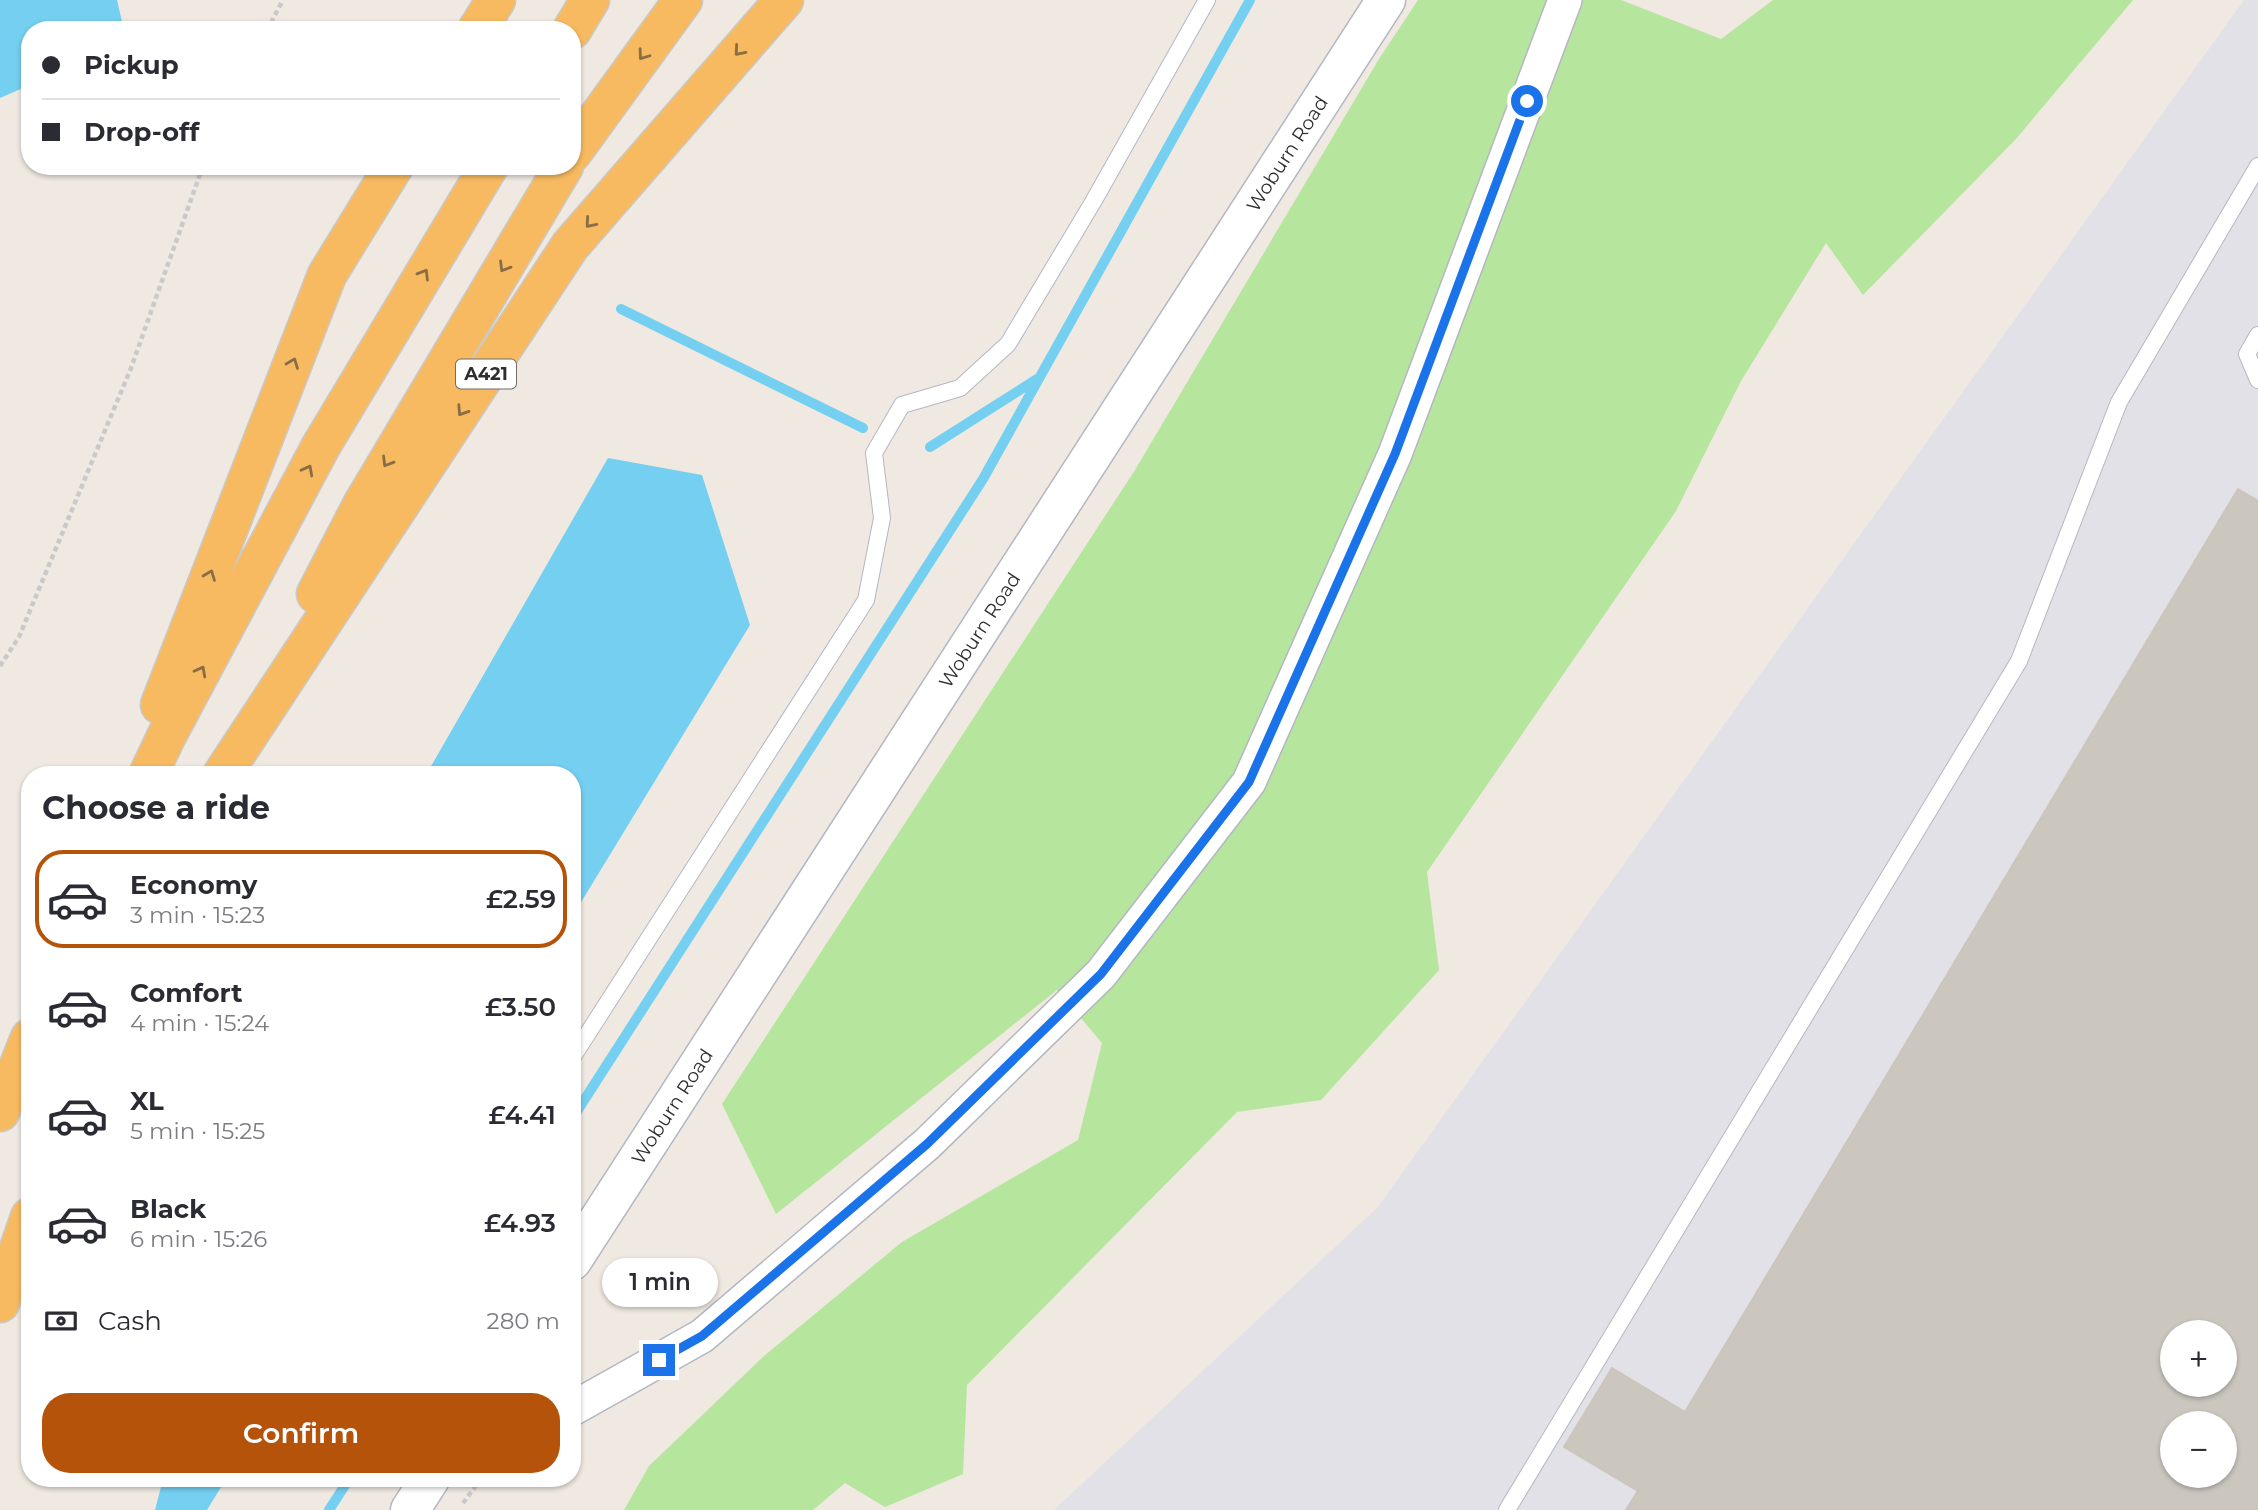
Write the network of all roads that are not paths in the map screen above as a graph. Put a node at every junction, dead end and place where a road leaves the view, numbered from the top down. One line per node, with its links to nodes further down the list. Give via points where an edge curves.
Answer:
1 (496, 0): 8 (highway)
2 (590, 0): 9 (highway)
3 (683, 0): 10 (highway, one-way to 10)
4 (784, 0): 20 (highway, A421, one-way to 20, via 570,246)
5 (1208, 0): 21 (lane, via 1007,344 960,388 902,405 874,453 882,518 866,600)
6 (1386, 0): 25 (street, Woburn Road)
7 (1565, 0): 27 (street, via 1395,454 1249,782 1101,974 927,1144 702,1336)
8 (483, 21)
9 (577, 21)
10 (581, 141)
11 (2258, 166): 28 (lane, via 2119,402 2019,661)
12 (388, 175): 17 (highway, one-way to 12, via 327,275)
13 (484, 175): 18 (highway, one-way to 13, via 321,446)
14 (559, 175): 19 (highway, A421, one-way to 19, via 362,505)
15 (2258, 335): 16 (lane, via 2247,354)
16 (2258, 380)
17 (136, 766)
18 (152, 766)
19 (227, 766)
20 (228, 766)
21 (581, 1044)
22 (21, 1060): 23 (highway)
23 (0, 1112)
24 (21, 1243): 26 (highway)
25 (581, 1247)
26 (0, 1303)
27 (581, 1404)
28 (1507, 1510)

